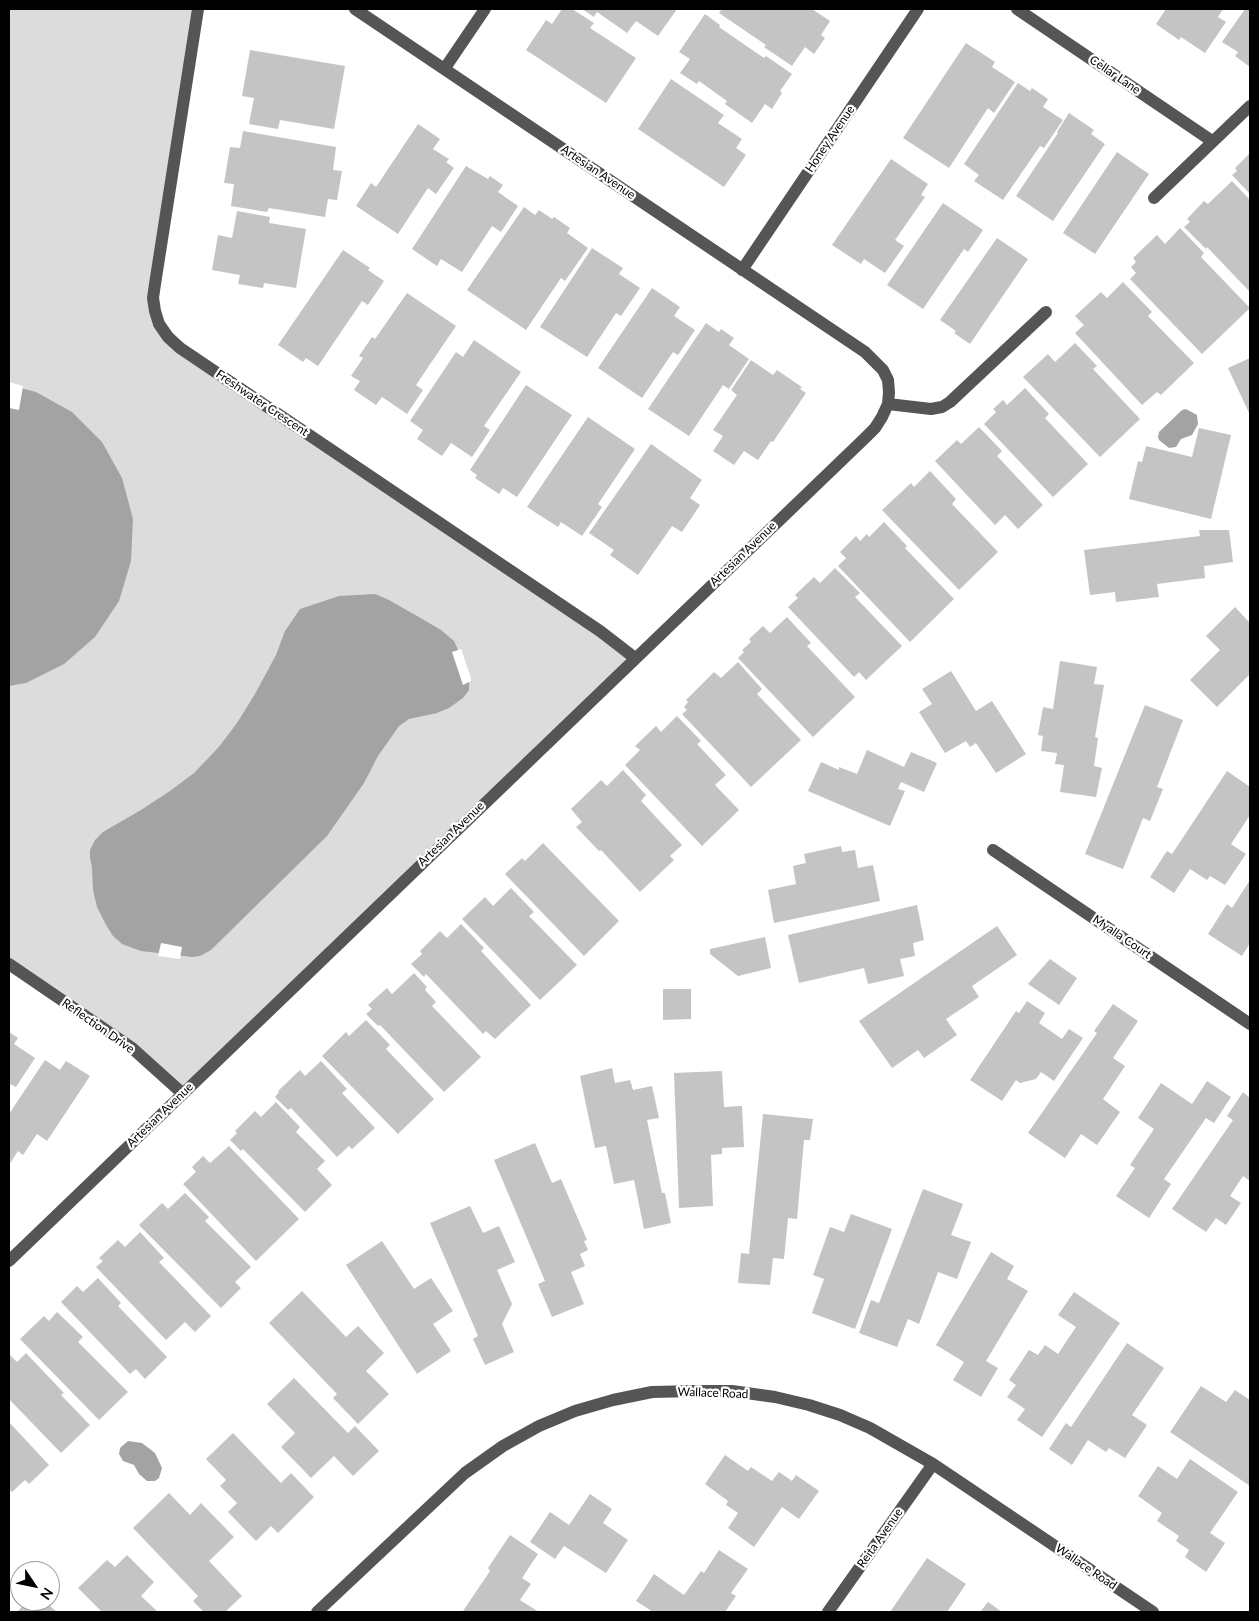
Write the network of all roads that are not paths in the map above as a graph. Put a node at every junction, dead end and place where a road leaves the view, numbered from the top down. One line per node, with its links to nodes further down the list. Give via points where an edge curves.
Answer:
1 (198, 9): 13 (street, Freshwater Crescent, via 155,284 154,304 159,324 180,348 600,631)
2 (355, 9): 6 (street, Artesian Avenue)
3 (484, 9): 6 (street)
4 (918, 9): 10 (street, Honey Avenue)
5 (1017, 9): 8 (street, Cellar Lane)
6 (445, 68): 10 (street, Artesian Avenue)
7 (1250, 106): 8 (street)
8 (1212, 142): 9 (street)
9 (1154, 198)
10 (742, 270): 12 (street, Artesian Avenue, via 875,361 888,380)
11 (1046, 312): 12 (street, via 942,407 930,409)
12 (888, 404): 13 (street, Artesian Avenue, via 875,428)
13 (635, 658): 17 (street, Artesian Avenue)
14 (993, 850): 16 (street, Myalla Court)
15 (9, 964): 17 (street, Reflection Drive, via 132,1048)
16 (1250, 1024)
17 (182, 1093): 18 (street, Artesian Avenue)
18 (9, 1261)
19 (933, 1464): 20 (street, Wallace Road, via 891,1439 840,1415 775,1397 732,1391 695,1391 652,1392 613,1400 539,1426 465,1473); 21 (street, Reita Avenue); 22 (street, Wallace Road)
20 (317, 1612)
21 (828, 1612)
22 (1153, 1612)

